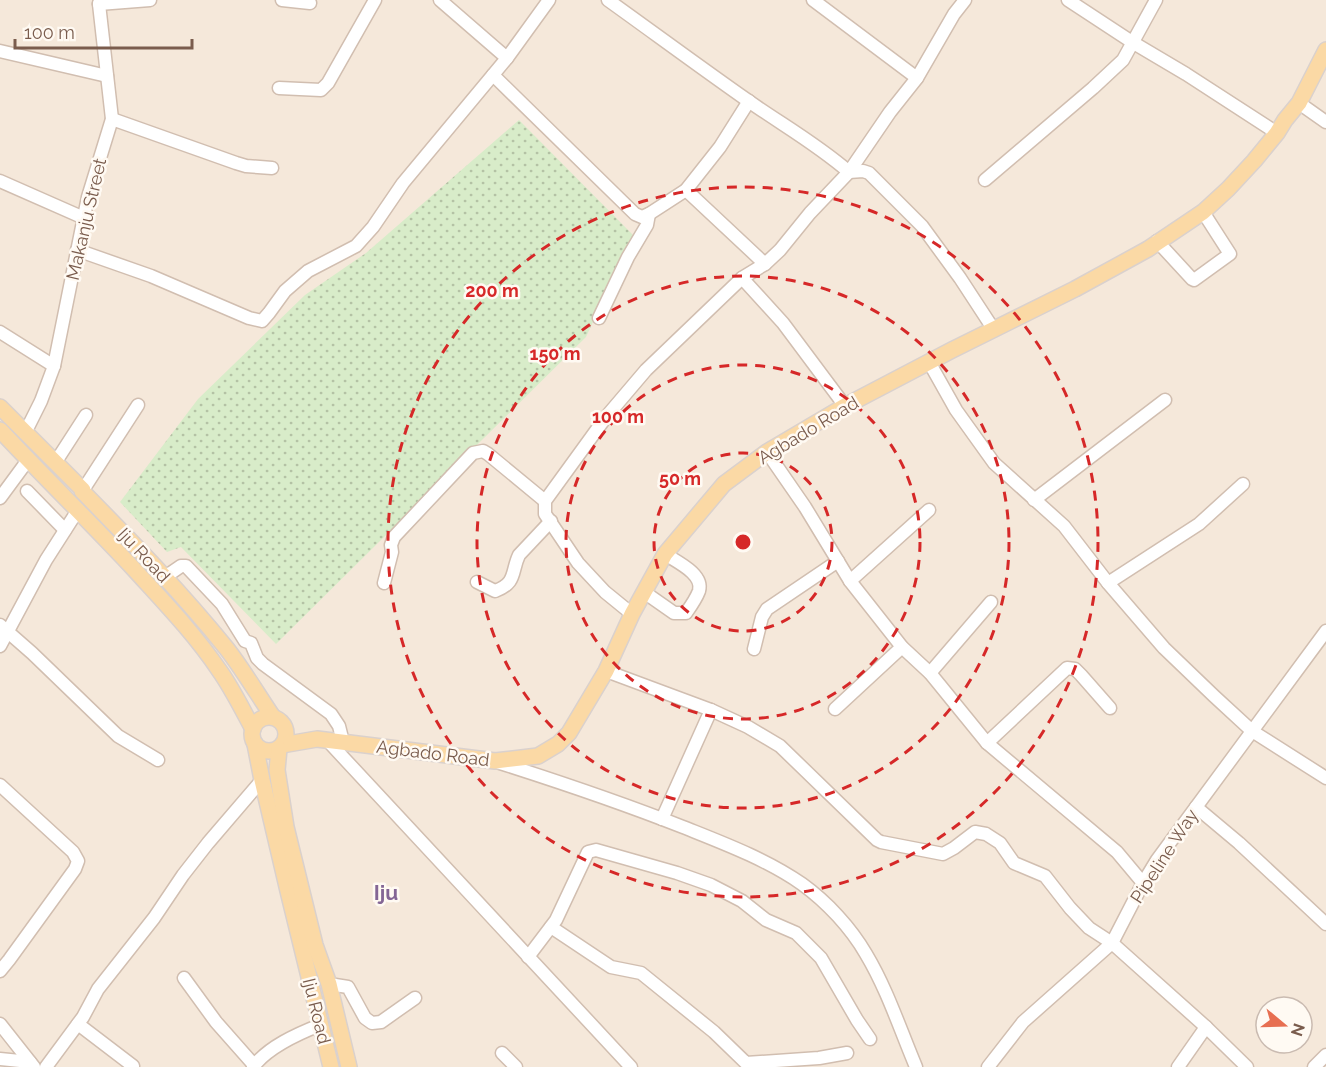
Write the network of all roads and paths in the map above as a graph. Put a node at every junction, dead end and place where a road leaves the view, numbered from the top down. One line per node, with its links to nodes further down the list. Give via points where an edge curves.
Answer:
1 (150, 0): 11 (street)
2 (282, 0): 12 (street)
3 (375, 0): 20 (street, via 321,90)
4 (440, 0): 16 (street)
5 (549, 0): 16 (street)
6 (608, 0): 21 (street)
7 (813, 0): 19 (street)
8 (965, 0): 19 (street)
9 (1068, 0): 13 (street)
10 (1156, 0): 13 (street)
11 (100, 2): 18 (street, Makanju Street)
12 (310, 3)
13 (1132, 42): 25 (street); 28 (street, via 1115,68)
14 (1326, 50): 22 (main road, Agbado Road)
15 (0, 51): 18 (street)
16 (507, 58): 17 (street)
17 (493, 75): 32 (street, via 635,214); 35 (street, via 356,246 308,271 285,291 261,321)
18 (107, 76): 23 (street, Makanju Street)
19 (917, 78): 27 (street)
20 (279, 88)
21 (749, 101): 27 (street); 30 (street, via 720,147)
22 (1299, 103): 24 (street); 25 (main road, Agbado Road)
23 (112, 119): 26 (street, via 236,163); 33 (street, Makanju Street)
24 (1326, 122)
25 (1277, 133): 31 (main road, Agbado Road)
26 (272, 168)
27 (849, 172): 36 (street); 39 (street, via 869,173 922,226)
28 (985, 180)
29 (0, 181): 33 (street)
30 (686, 189): 32 (street); 36 (street)
31 (1203, 212): 34 (main road, Agbado Road); 34 (street, via 1230,254 1194,280)
32 (649, 214): 38 (street)
33 (84, 218): 35 (street, Makanju Street)
34 (1157, 241): 39 (main road, Agbado Road)
35 (77, 250): 42 (street, Makanju Street)
36 (765, 264): 37 (street)
37 (742, 278): 45 (street, via 783,322); 58 (street, via 646,370)
38 (599, 318)
39 (994, 330): 41 (main road, Agbado Road)
40 (0, 332): 42 (street)
41 (929, 362): 45 (main road, Agbado Road); 57 (street, via 956,410 994,463)
42 (54, 366): 49 (street, Makanju Street)
43 (1165, 399): 57 (street)
44 (138, 405): 54 (street)
45 (845, 406): 50 (main road, Agbado Road)
46 (0, 407): 49 (main road, Iju Road)
47 (86, 415): 52 (street)
48 (0, 430): 51 (main road, Iju Road)
49 (25, 433): 52 (main road, Iju Road)
50 (767, 452): 63 (main road, Agbado Road, via 724,484); 64 (street)
51 (28, 460): 56 (street); 59 (main road, Iju Road)
52 (55, 463): 54 (main road, Iju Road)
53 (1243, 484): 69 (street, via 1199,524)
54 (83, 490): 65 (main road, Iju Road)
55 (27, 491): 62 (street)
56 (0, 498)
57 (1034, 500): 69 (street, via 1064,526)
58 (545, 501): 61 (street, via 545,514); 68 (street, via 488,454 473,453 394,537)
59 (78, 510): 62 (street); 85 (main road, Iju Road, via 198,641 235,695)
60 (929, 510): 66 (street)
61 (551, 521): 67 (street, via 519,555 514,574 502,589 495,591); 72 (street, via 578,563)
62 (65, 530): 73 (street)
63 (665, 554): 70 (main road, Agbado Road); 70 (street, via 695,575 700,589 695,600 686,613 680,614)
64 (838, 561): 66 (street); 77 (street, via 767,609)
65 (165, 577): 83 (main road, Iju Road, via 229,652); 86 (street, via 186,566 222,603 257,658 331,714 339,726)
66 (850, 580): 76 (street)
67 (477, 582)
68 (384, 583)
69 (1108, 583): 84 (street, via 1164,648)
70 (644, 592): 72 (main road, Agbado Road)
71 (991, 602): 79 (street)
72 (633, 614): 78 (main road, Agbado Road)
73 (4, 628): 75 (street); 89 (street, via 118,736)
74 (1326, 631): 84 (street, Pipeline Way)
75 (0, 646)
76 (902, 647): 79 (street); 81 (street)
77 (754, 649)
78 (606, 671): 82 (street); 90 (main road, Agbado Road, via 569,733 558,744 538,756)
79 (930, 673): 87 (street)
80 (1110, 708): 87 (street, via 1075,669 1067,668)
81 (835, 709)
82 (711, 710): 95 (street); 99 (street, via 780,746 881,842 943,854 975,832 986,834 1000,843 1014,862 1045,876 1089,928)
83 (279, 721): 85 (main road, via 261,719 256,723); 86 (main road, Agbado Road); 88 (main road, via 286,732)
84 (1252, 731): 91 (street); 94 (street, Pipeline Way)
85 (254, 736): 88 (main road, via 262,749); 92 (main road, Iju Road)
86 (329, 740): 88 (main road, Agbado Road); 90 (main road, Agbado Road); 100 (street)
87 (987, 743): 96 (street, via 1117,852)
88 (280, 747): 103 (main road, Iju Road, via 277,770 286,828 315,945)
89 (158, 760)
90 (495, 761): 95 (street)
91 (1326, 778)
92 (262, 780): 106 (street, via 183,875 98,989); 107 (main road, Iju Road)
93 (0, 785): 101 (street, via 78,861)
94 (1196, 807): 96 (street, Pipeline Way); 97 (street)
95 (662, 819): 122 (street, via 775,867 822,900 866,953)
96 (1143, 883): 99 (street, Pipeline Way)
97 (1326, 924)
98 (551, 927): 100 (street); 109 (street, via 588,852 596,850 711,885 742,901 766,920 796,933 821,958); 111 (street, via 611,967 641,973 714,1032 746,1064)
99 (1112, 943): 108 (street); 123 (street, Pipeline Way, via 1023,1022)
100 (528, 957): 121 (street)
101 (0, 971)
102 (184, 978): 116 (street)
103 (329, 984): 104 (street, via 348,987 365,1018 372,1023 381,1022); 119 (main road, Iju Road)
104 (415, 998)
105 (0, 1024): 114 (street)
106 (78, 1024): 115 (street); 117 (street)
107 (320, 1025): 116 (street, via 268,1052); 118 (main road, Iju Road)
108 (1206, 1027): 124 (street); 125 (street)
109 (870, 1039)
110 (502, 1053): 120 (street)
111 (848, 1053)
112 (1326, 1055): 126 (street)
113 (0, 1059): 114 (street)
114 (32, 1064)
115 (133, 1066)
116 (253, 1066)
117 (45, 1067)
118 (331, 1067)
119 (349, 1067)
120 (516, 1067)
121 (631, 1067)
122 (916, 1067)
123 (988, 1067)
124 (1178, 1067)
125 (1247, 1067)
126 (1314, 1067)

